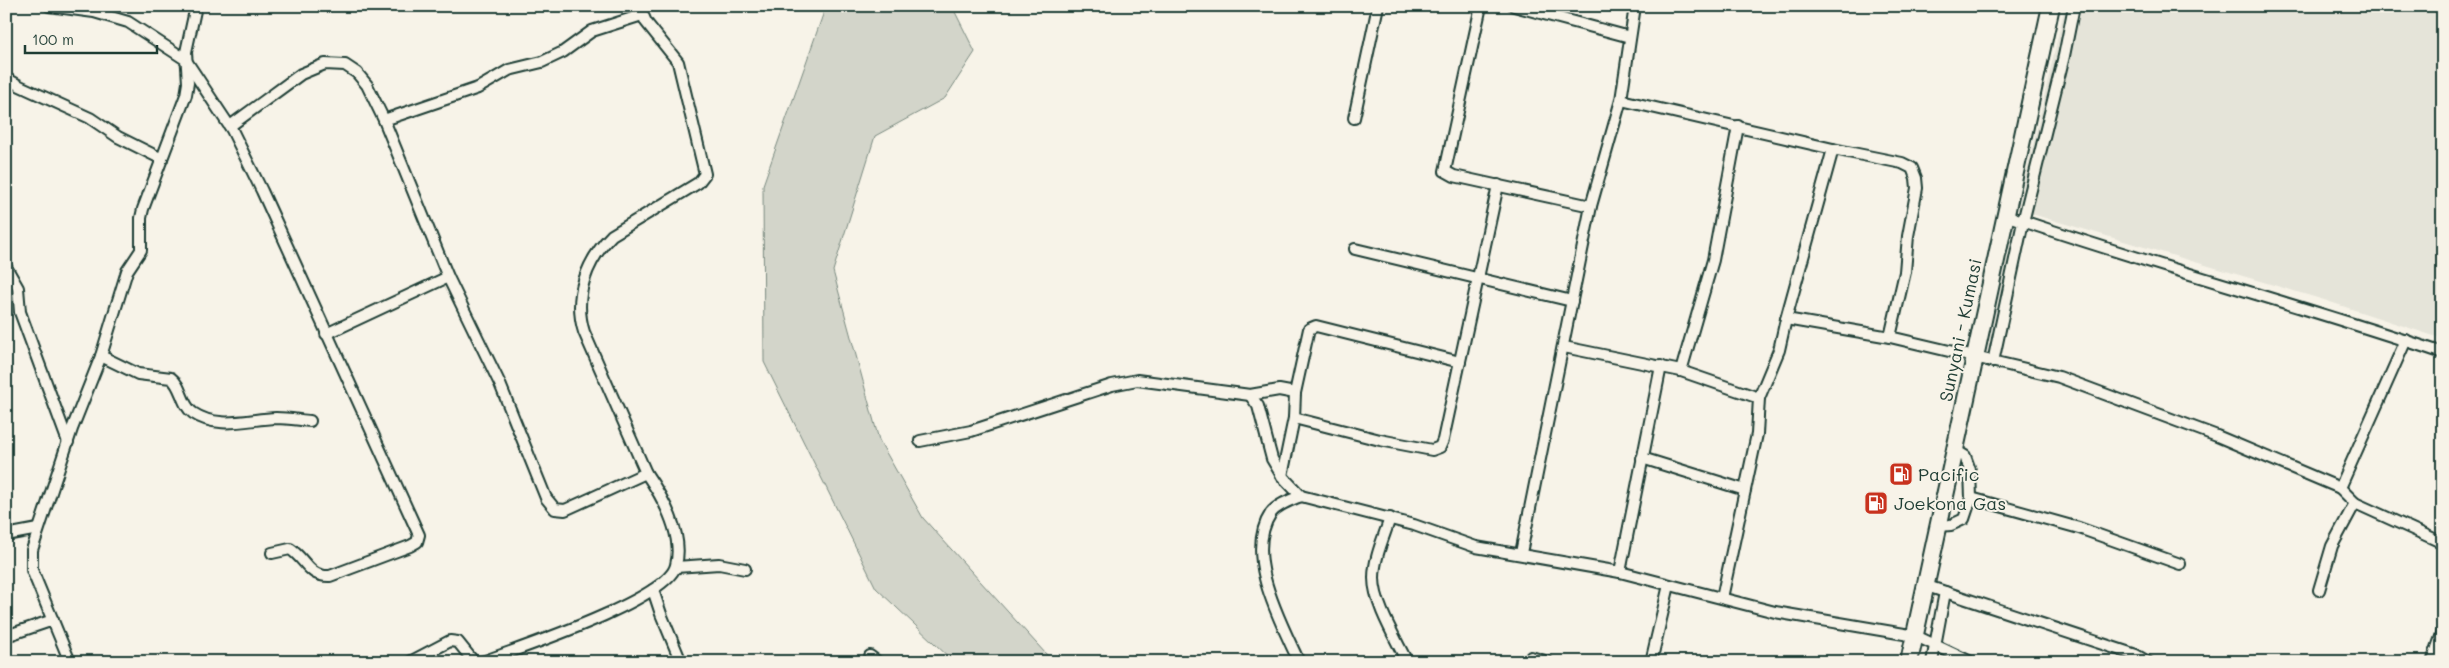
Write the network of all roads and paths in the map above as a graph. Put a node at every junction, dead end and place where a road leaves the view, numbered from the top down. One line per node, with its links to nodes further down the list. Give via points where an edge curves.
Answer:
1 (49, 6): 11 (street, via 94,12 128,22)
2 (196, 6): 11 (street)
3 (1378, 6): 14 (street)
4 (1481, 6): 20 (street, via 1445,168 1454,176)
5 (1514, 6): 10 (street)
6 (1635, 6): 10 (street)
7 (2051, 6): 22 (main road, Sunyani - Kumasi)
8 (2074, 6): 23 (street)
9 (641, 11): 15 (street, via 592,31 563,52 542,62 509,70 478,88); 50 (street, via 678,62 705,174 698,183 605,242 583,281 578,316)
10 (1630, 37): 13 (street)
11 (185, 59): 16 (street); 19 (street, via 186,95)
12 (6, 78): 19 (street, via 90,118 118,137)
13 (1621, 100): 17 (street); 21 (street)
14 (1354, 118)
15 (384, 120): 16 (street, via 367,85 357,73 345,65 325,64 301,74); 26 (street)
16 (230, 126): 30 (street)
17 (1738, 126): 18 (street); 40 (street, via 1713,260)
18 (1833, 149): 29 (street); 31 (street, via 1902,163 1912,168 1916,178 1905,272)
19 (162, 158): 35 (street, via 141,218 141,250 127,271)
20 (1498, 185): 21 (street); 27 (street)
21 (1591, 206): 28 (street)
22 (2005, 216): 23 (street); 36 (main road, Sunyani - Kumasi)
23 (2023, 222): 32 (street); 38 (street)
24 (1355, 248): 27 (street)
25 (6, 267): 47 (street, via 18,288 20,312)
26 (448, 277): 30 (street); 50 (street, via 500,384 546,498 555,509 565,510)
27 (1480, 278): 28 (street); 37 (street)
28 (1572, 301): 33 (street)
29 (1786, 319): 31 (street); 43 (street, via 1775,365)
30 (326, 334): 62 (street, via 419,535 417,542 410,546 330,576 313,573 290,549)
31 (1890, 337): 36 (street)
32 (2406, 340): 34 (street); 52 (street)
33 (1564, 347): 39 (street); 63 (street)
34 (2443, 353)
35 (101, 356): 45 (street, via 138,374 171,378 192,412 206,420 228,422 276,418); 47 (street)
36 (1975, 358): 38 (street); 48 (main road, Sunyani - Kumasi)
37 (1460, 362): 41 (street, via 1316,326 1309,329); 44 (street, via 1444,440 1440,447 1432,450)
38 (1993, 362): 52 (street, via 2059,377 2217,436)
39 (1661, 366): 40 (street); 49 (street)
40 (1681, 371): 43 (street)
41 (1296, 393): 42 (street, via 1279,390); 44 (street)
42 (1250, 395): 46 (street, via 1137,380 1112,385 971,431); 51 (street, via 1258,406 1272,459)
43 (1759, 398): 53 (street, via 1758,428)
44 (1294, 418): 51 (street)
45 (310, 421)
46 (920, 441)
47 (68, 442): 59 (street)
48 (1955, 450): 55 (street, via 1965,456 1970,470); 58 (main road, Sunyani - Kumasi)
49 (1642, 458): 53 (street); 67 (street)
50 (646, 473): 65 (street, via 666,505 674,529 678,549)
51 (1282, 476): 54 (street)
52 (2340, 488): 56 (street)
53 (1745, 490): 73 (street)
54 (1301, 496): 57 (street); 85 (street, via 1281,504 1272,512 1264,529 1262,552 1265,578 1275,609)
55 (1971, 498): 58 (street, via 1964,518 1958,523); 64 (street, via 2079,528)
56 (2354, 502): 61 (street); 71 (street, via 2332,546)
57 (1390, 518): 63 (street, via 1476,547); 86 (street, via 1376,560 1374,580 1383,612)
58 (1939, 526): 69 (main road, Sunyani - Kumasi)
59 (38, 529): 60 (street); 74 (street, via 32,565)
60 (9, 532)
61 (2443, 543)
62 (272, 553)
63 (1522, 554): 67 (street)
64 (2180, 564)
65 (676, 567): 66 (street, via 719,564); 70 (street)
66 (745, 569)
67 (1620, 572): 68 (street)
68 (1669, 585): 73 (street); 88 (street)
69 (1927, 586): 72 (street); 77 (main road, Sunyani - Kumasi)
70 (654, 590): 83 (street, via 616,610); 84 (street)
71 (2319, 590)
72 (1945, 592): 78 (street); 92 (street, via 2136,655)
73 (1722, 598): 77 (street, via 1802,617)
74 (53, 620): 76 (street); 80 (street)
75 (2443, 631): 93 (street)
76 (6, 636)
77 (1916, 636): 78 (street); 89 (main road, Sunyani - Kumasi)
78 (1936, 645): 90 (street); 91 (street)
79 (1531, 657): 87 (street)
80 (70, 662)
81 (410, 662): 82 (street, via 450,641 465,648)
82 (474, 662)
83 (482, 662)
84 (681, 662)
85 (1299, 662)
86 (1407, 662)
87 (1548, 662)
88 (1651, 662)
89 (1909, 662)
90 (1932, 662)
91 (1970, 662)
92 (2148, 662)
93 (2432, 662)

